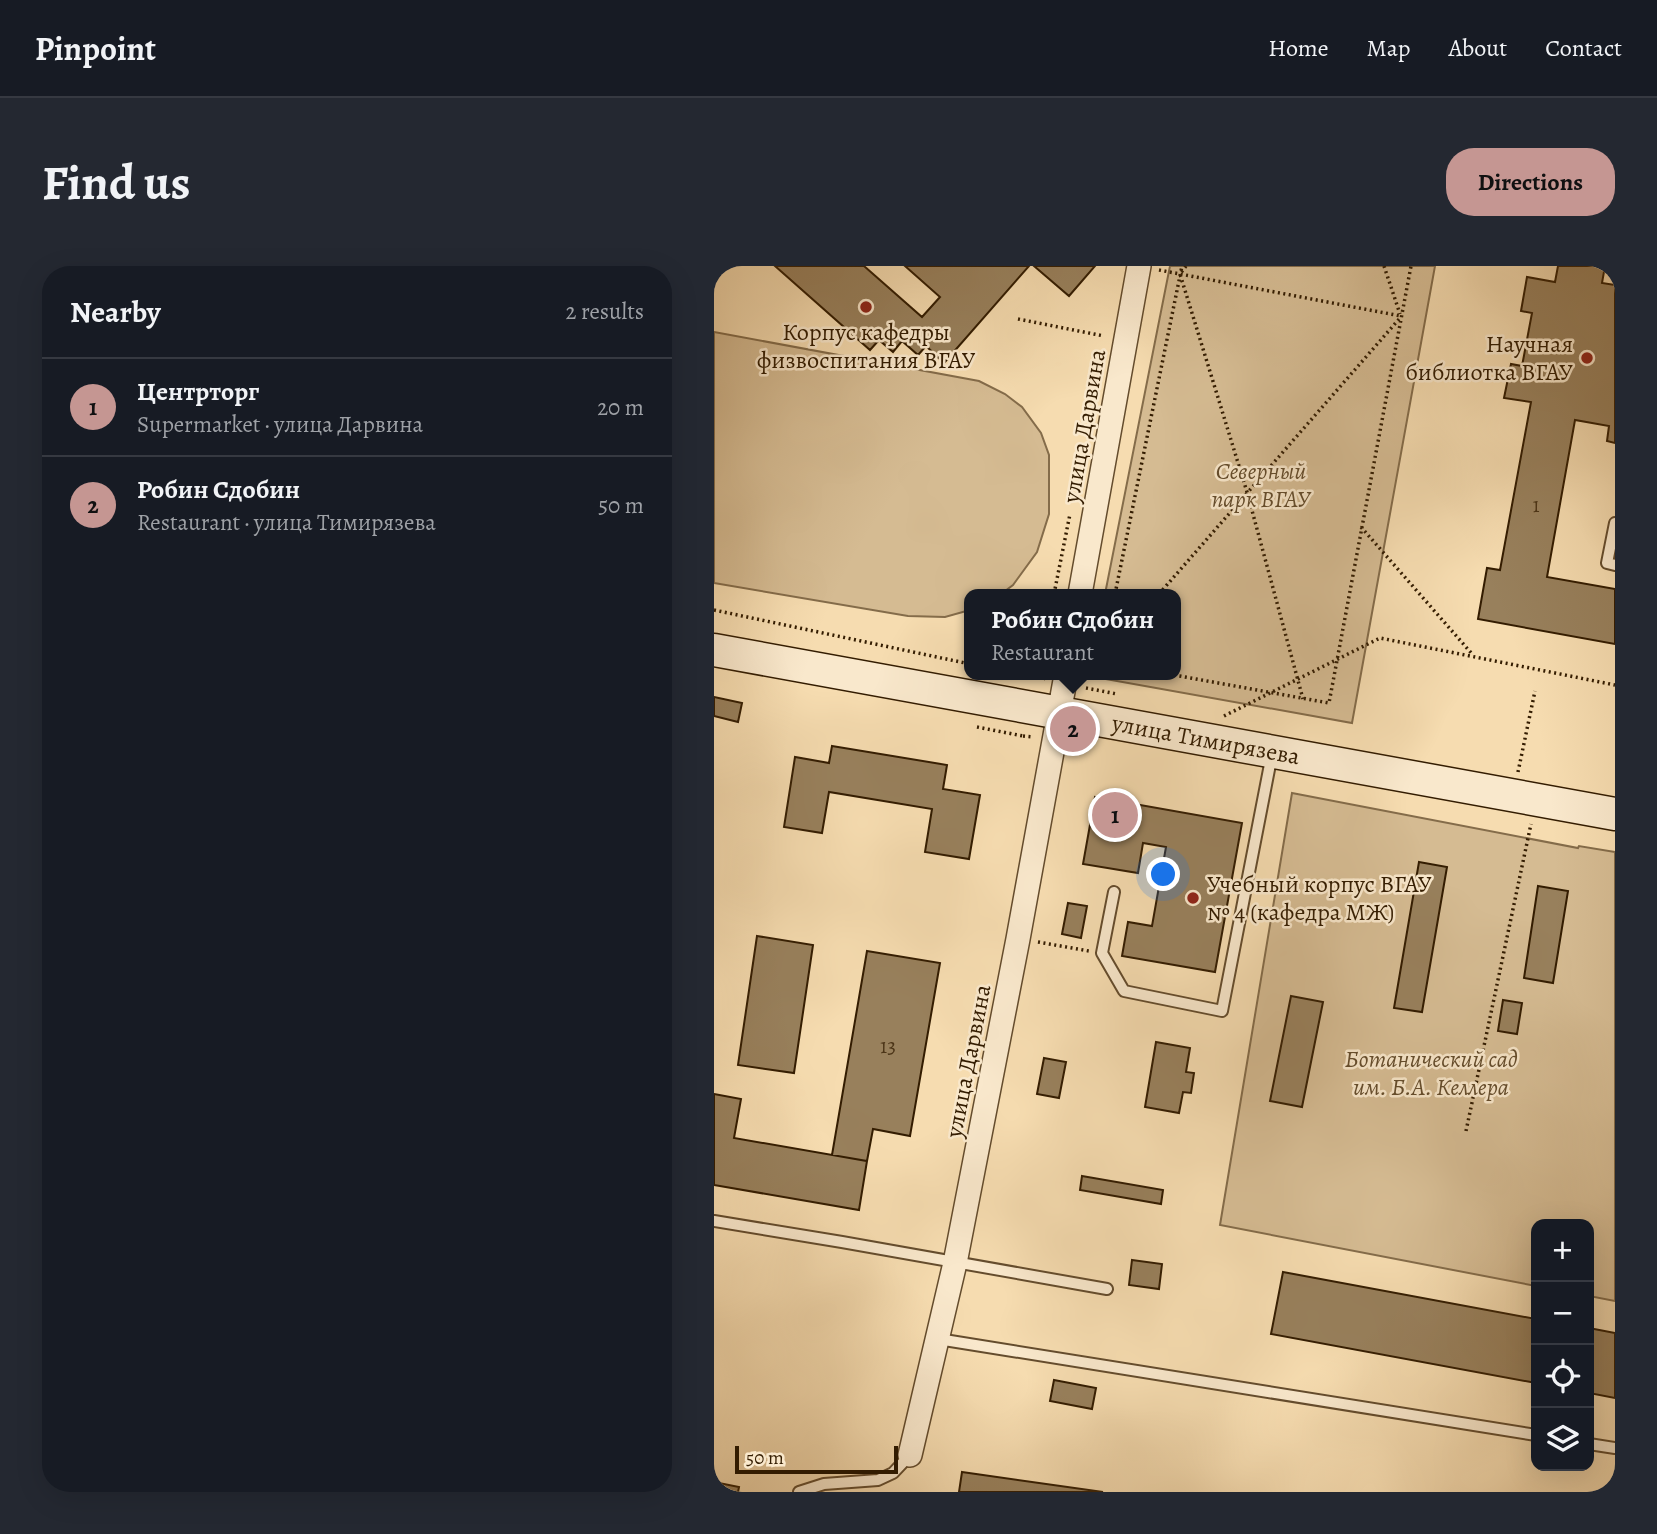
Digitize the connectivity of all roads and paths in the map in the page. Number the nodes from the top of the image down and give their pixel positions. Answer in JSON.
{"nodes":[{"id":1,"x":1139,"y":266,"type":"edge"},
{"id":2,"x":1184,"y":266,"type":"edge"},
{"id":3,"x":1384,"y":266,"type":"edge"},
{"id":4,"x":1411,"y":266,"type":"edge"},
{"id":5,"x":1180,"y":274,"type":"junction"},
{"id":6,"x":1401,"y":316,"type":"junction"},
{"id":7,"x":1018,"y":319,"type":"dead end"},
{"id":8,"x":1104,"y":336,"type":"dead end"},
{"id":9,"x":1247,"y":492,"type":"junction"},
{"id":10,"x":1615,"y":523,"type":"edge"},
{"id":11,"x":1362,"y":527,"type":"junction"},
{"id":12,"x":1615,"y":565,"type":"edge"},
{"id":13,"x":1081,"y":589,"type":"edge"},
{"id":14,"x":1116,"y":589,"type":"edge"},
{"id":15,"x":1163,"y":589,"type":"edge"},
{"id":16,"x":714,"y":610,"type":"edge"},
{"id":17,"x":714,"y":650,"type":"edge"},
{"id":18,"x":1474,"y":657,"type":"junction"},
{"id":19,"x":1337,"y":659,"type":"junction"},
{"id":20,"x":964,"y":663,"type":"edge"},
{"id":21,"x":1181,"y":676,"type":"edge"},
{"id":22,"x":964,"y":679,"type":"edge"},
{"id":23,"x":1298,"y":679,"type":"junction"},
{"id":24,"x":976,"y":680,"type":"edge"},
{"id":25,"x":1045,"y":680,"type":"edge"},
{"id":26,"x":1615,"y":685,"type":"edge"},
{"id":27,"x":1063,"y":690,"type":"edge"},
{"id":28,"x":1535,"y":691,"type":"dead end"},
{"id":29,"x":1270,"y":693,"type":"junction"},
{"id":30,"x":1119,"y":695,"type":"dead end"},
{"id":31,"x":1303,"y":699,"type":"junction"},
{"id":32,"x":1223,"y":716,"type":"dead end"},
{"id":33,"x":1272,"y":751,"type":"junction"},
{"id":34,"x":1527,"y":790,"type":"junction"},
{"id":35,"x":1615,"y":814,"type":"edge"},
{"id":36,"x":1114,"y":892,"type":"dead end"},
{"id":37,"x":1018,"y":939,"type":"junction"},
{"id":38,"x":1102,"y":953,"type":"junction"},
{"id":39,"x":1466,"y":1132,"type":"dead end"},
{"id":40,"x":714,"y":1221,"type":"edge"},
{"id":41,"x":956,"y":1263,"type":"junction"},
{"id":42,"x":1107,"y":1289,"type":"dead end"},
{"id":43,"x":938,"y":1339,"type":"junction"},
{"id":44,"x":1531,"y":1434,"type":"edge"},
{"id":45,"x":1594,"y":1445,"type":"edge"},
{"id":46,"x":1615,"y":1448,"type":"edge"},
{"id":47,"x":910,"y":1455,"type":"joint"},
{"id":48,"x":799,"y":1492,"type":"edge"}],
"edges":[{"from":1,"to":13,"type":"street","name":"улица Дарвина"},
{"from":2,"to":5,"type":"path"},
{"from":3,"to":6,"type":"path"},
{"from":4,"to":6,"type":"path"},
{"from":5,"to":6,"type":"path"},
{"from":5,"to":9,"type":"path"},
{"from":5,"to":14,"type":"path"},
{"from":6,"to":9,"type":"path"},
{"from":6,"to":11,"type":"path"},
{"from":7,"to":8,"type":"path"},
{"from":9,"to":15,"type":"path"},
{"from":9,"to":23,"type":"path"},
{"from":10,"to":12,"type":"lane"},
{"from":11,"to":18,"type":"path"},
{"from":11,"to":19,"type":"path"},
{"from":16,"to":20,"type":"path"},
{"from":17,"to":22,"type":"main road","name":"улица Тимирязева"},
{"from":18,"to":19,"type":"path"},
{"from":18,"to":26,"type":"path"},
{"from":19,"to":23,"type":"path"},
{"from":19,"to":31,"type":"path"},
{"from":21,"to":29,"type":"path"},
{"from":23,"to":29,"type":"path"},
{"from":23,"to":31,"type":"path"},
{"from":24,"to":27,"type":"main road","name":"улица Тимирязева"},
{"from":25,"to":27,"type":"path"},
{"from":27,"to":30,"type":"path"},
{"from":27,"to":33,"type":"main road","name":"улица Тимирязева"},
{"from":27,"to":37,"type":"street","name":"улица Дарвина"},
{"from":28,"to":34,"type":"path"},
{"from":29,"to":31,"type":"path"},
{"from":29,"to":32,"type":"path"},
{"from":33,"to":34,"type":"main road","name":"улица Тимирязева"},
{"from":33,"to":38,"type":"lane"},
{"from":34,"to":35,"type":"main road","name":"улица Тимирязева"},
{"from":34,"to":39,"type":"path"},
{"from":36,"to":38,"type":"lane"},
{"from":37,"to":38,"type":"path"},
{"from":37,"to":41,"type":"street","name":"улица Дарвина"},
{"from":40,"to":41,"type":"lane"},
{"from":41,"to":42,"type":"lane"},
{"from":41,"to":43,"type":"street","name":"улица Дарвина"},
{"from":43,"to":44,"type":"lane"},
{"from":43,"to":47,"type":"street","name":"улица Дарвина"},
{"from":45,"to":46,"type":"lane"},
{"from":47,"to":48,"type":"lane"}]}
